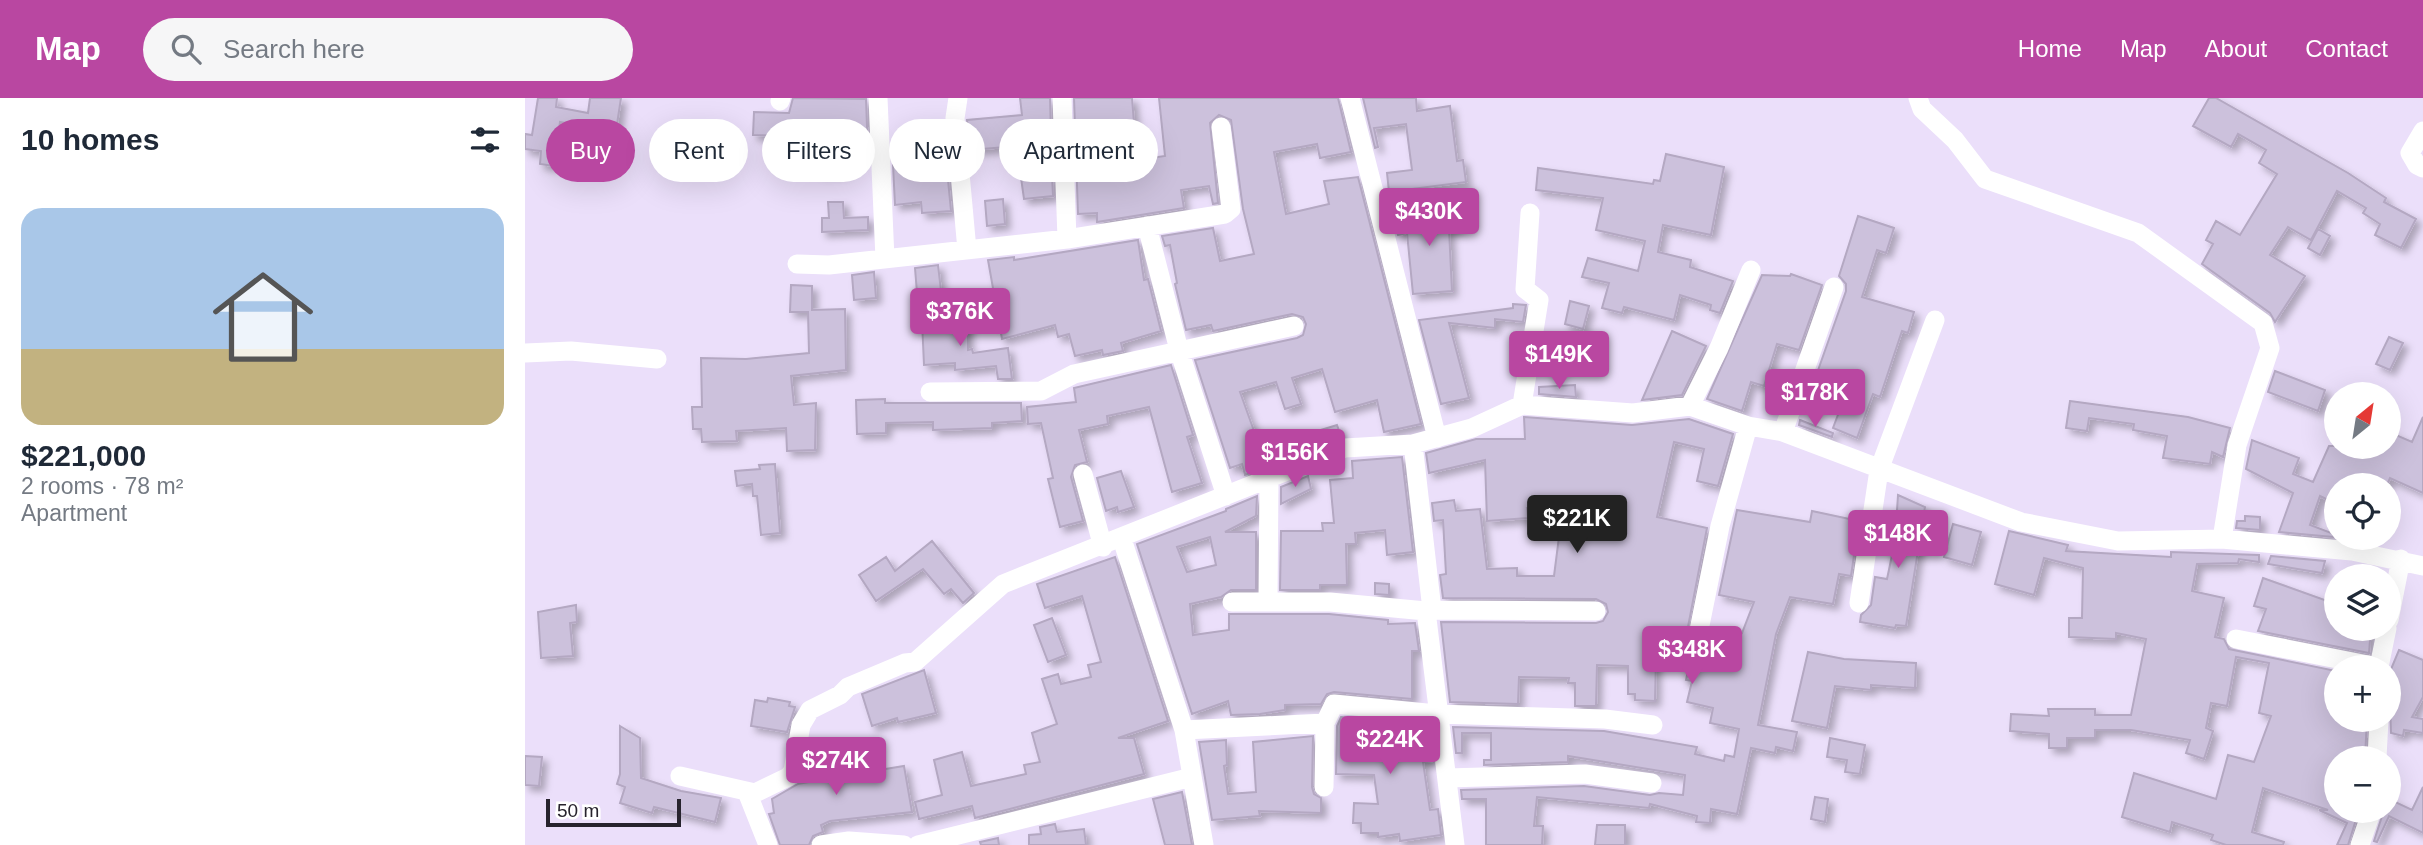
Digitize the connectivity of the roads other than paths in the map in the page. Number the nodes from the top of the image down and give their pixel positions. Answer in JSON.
{"nodes":[{"id":1,"x":877,"y":98,"type":"edge"},
{"id":2,"x":958,"y":98,"type":"edge"},
{"id":3,"x":1062,"y":98,"type":"edge"},
{"id":4,"x":1350,"y":98,"type":"edge"},
{"id":5,"x":1918,"y":98,"type":"edge"},
{"id":6,"x":1221,"y":127,"type":"dead end"},
{"id":7,"x":2423,"y":131,"type":"edge"},
{"id":8,"x":2423,"y":168,"type":"edge"},
{"id":9,"x":1530,"y":213,"type":"dead end"},
{"id":10,"x":1147,"y":226,"type":"junction"},
{"id":11,"x":1067,"y":239,"type":"junction"},
{"id":12,"x":967,"y":250,"type":"junction"},
{"id":13,"x":885,"y":259,"type":"junction"},
{"id":14,"x":797,"y":264,"type":"dead end"},
{"id":15,"x":1751,"y":270,"type":"dead end"},
{"id":16,"x":1834,"y":287,"type":"dead end"},
{"id":17,"x":1935,"y":320,"type":"dead end"},
{"id":18,"x":1294,"y":326,"type":"dead end"},
{"id":19,"x":1179,"y":351,"type":"junction"},
{"id":20,"x":525,"y":353,"type":"edge"},
{"id":21,"x":657,"y":359,"type":"dead end"},
{"id":22,"x":930,"y":393,"type":"dead end"},
{"id":23,"x":1522,"y":405,"type":"junction"},
{"id":24,"x":1690,"y":406,"type":"junction"},
{"id":25,"x":1748,"y":426,"type":"junction"},
{"id":26,"x":1783,"y":432,"type":"junction"},
{"id":27,"x":1437,"y":438,"type":"junction"},
{"id":28,"x":1413,"y":444,"type":"junction"},
{"id":29,"x":1879,"y":470,"type":"junction"},
{"id":30,"x":1083,"y":474,"type":"dead end"},
{"id":31,"x":1269,"y":479,"type":"junction"},
{"id":32,"x":1226,"y":496,"type":"junction"},
{"id":33,"x":1122,"y":539,"type":"junction"},
{"id":34,"x":2222,"y":539,"type":"junction"},
{"id":35,"x":1103,"y":547,"type":"junction"},
{"id":36,"x":2401,"y":559,"type":"junction"},
{"id":37,"x":2400,"y":564,"type":"edge"},
{"id":38,"x":2423,"y":566,"type":"edge"},
{"id":39,"x":1232,"y":602,"type":"dead end"},
{"id":40,"x":1268,"y":602,"type":"junction"},
{"id":41,"x":1859,"y":603,"type":"dead end"},
{"id":42,"x":1429,"y":610,"type":"junction"},
{"id":43,"x":1596,"y":611,"type":"dead end"},
{"id":44,"x":2236,"y":639,"type":"dead end"},
{"id":45,"x":1694,"y":655,"type":"dead end"},
{"id":46,"x":2324,"y":656,"type":"edge"},
{"id":47,"x":1437,"y":715,"type":"junction"},
{"id":48,"x":1325,"y":723,"type":"junction"},
{"id":49,"x":1653,"y":725,"type":"dead end"},
{"id":50,"x":1184,"y":730,"type":"junction"},
{"id":51,"x":680,"y":776,"type":"dead end"},
{"id":52,"x":1192,"y":778,"type":"junction"},
{"id":53,"x":1447,"y":778,"type":"junction"},
{"id":54,"x":1652,"y":783,"type":"dead end"},
{"id":55,"x":1324,"y":787,"type":"dead end"},
{"id":56,"x":747,"y":792,"type":"junction"},
{"id":57,"x":2368,"y":823,"type":"edge"},
{"id":58,"x":768,"y":845,"type":"edge"},
{"id":59,"x":821,"y":845,"type":"edge"},
{"id":60,"x":904,"y":845,"type":"edge"},
{"id":61,"x":918,"y":845,"type":"edge"},
{"id":62,"x":1204,"y":845,"type":"edge"},
{"id":63,"x":1455,"y":845,"type":"edge"},
{"id":64,"x":2360,"y":845,"type":"edge"}],
"edges":[{"from":1,"to":13,"type":"street"},
{"from":2,"to":12,"type":"street"},
{"from":3,"to":11,"type":"street"},
{"from":4,"to":27,"type":"street"},
{"from":5,"to":34,"type":"street"},
{"from":6,"to":10,"type":"street"},
{"from":7,"to":8,"type":"street"},
{"from":9,"to":23,"type":"street"},
{"from":10,"to":11,"type":"street"},
{"from":10,"to":19,"type":"street"},
{"from":11,"to":12,"type":"street"},
{"from":12,"to":13,"type":"street"},
{"from":13,"to":14,"type":"street"},
{"from":15,"to":24,"type":"street"},
{"from":16,"to":26,"type":"street"},
{"from":17,"to":29,"type":"street"},
{"from":18,"to":19,"type":"street"},
{"from":19,"to":22,"type":"street"},
{"from":19,"to":32,"type":"street"},
{"from":20,"to":21,"type":"street"},
{"from":23,"to":24,"type":"street"},
{"from":23,"to":27,"type":"street"},
{"from":24,"to":25,"type":"street"},
{"from":25,"to":26,"type":"street"},
{"from":25,"to":45,"type":"street"},
{"from":26,"to":29,"type":"street"},
{"from":27,"to":28,"type":"street"},
{"from":28,"to":31,"type":"street"},
{"from":28,"to":42,"type":"street"},
{"from":29,"to":34,"type":"street"},
{"from":29,"to":41,"type":"street"},
{"from":30,"to":35,"type":"street"},
{"from":31,"to":32,"type":"street"},
{"from":31,"to":40,"type":"street"},
{"from":32,"to":33,"type":"street"},
{"from":33,"to":35,"type":"street"},
{"from":33,"to":50,"type":"street"},
{"from":34,"to":36,"type":"street"},
{"from":35,"to":56,"type":"street"},
{"from":36,"to":37,"type":"street"},
{"from":36,"to":38,"type":"street"},
{"from":39,"to":40,"type":"street"},
{"from":40,"to":42,"type":"street"},
{"from":42,"to":43,"type":"street"},
{"from":42,"to":47,"type":"street"},
{"from":44,"to":46,"type":"street"},
{"from":47,"to":48,"type":"street"},
{"from":47,"to":49,"type":"street"},
{"from":47,"to":53,"type":"street"},
{"from":48,"to":50,"type":"street"},
{"from":48,"to":55,"type":"street"},
{"from":50,"to":52,"type":"street"},
{"from":51,"to":56,"type":"street"},
{"from":52,"to":61,"type":"street"},
{"from":52,"to":62,"type":"street"},
{"from":53,"to":54,"type":"street"},
{"from":53,"to":63,"type":"street"},
{"from":56,"to":58,"type":"street"},
{"from":57,"to":64,"type":"street"},
{"from":59,"to":60,"type":"street"}]}
